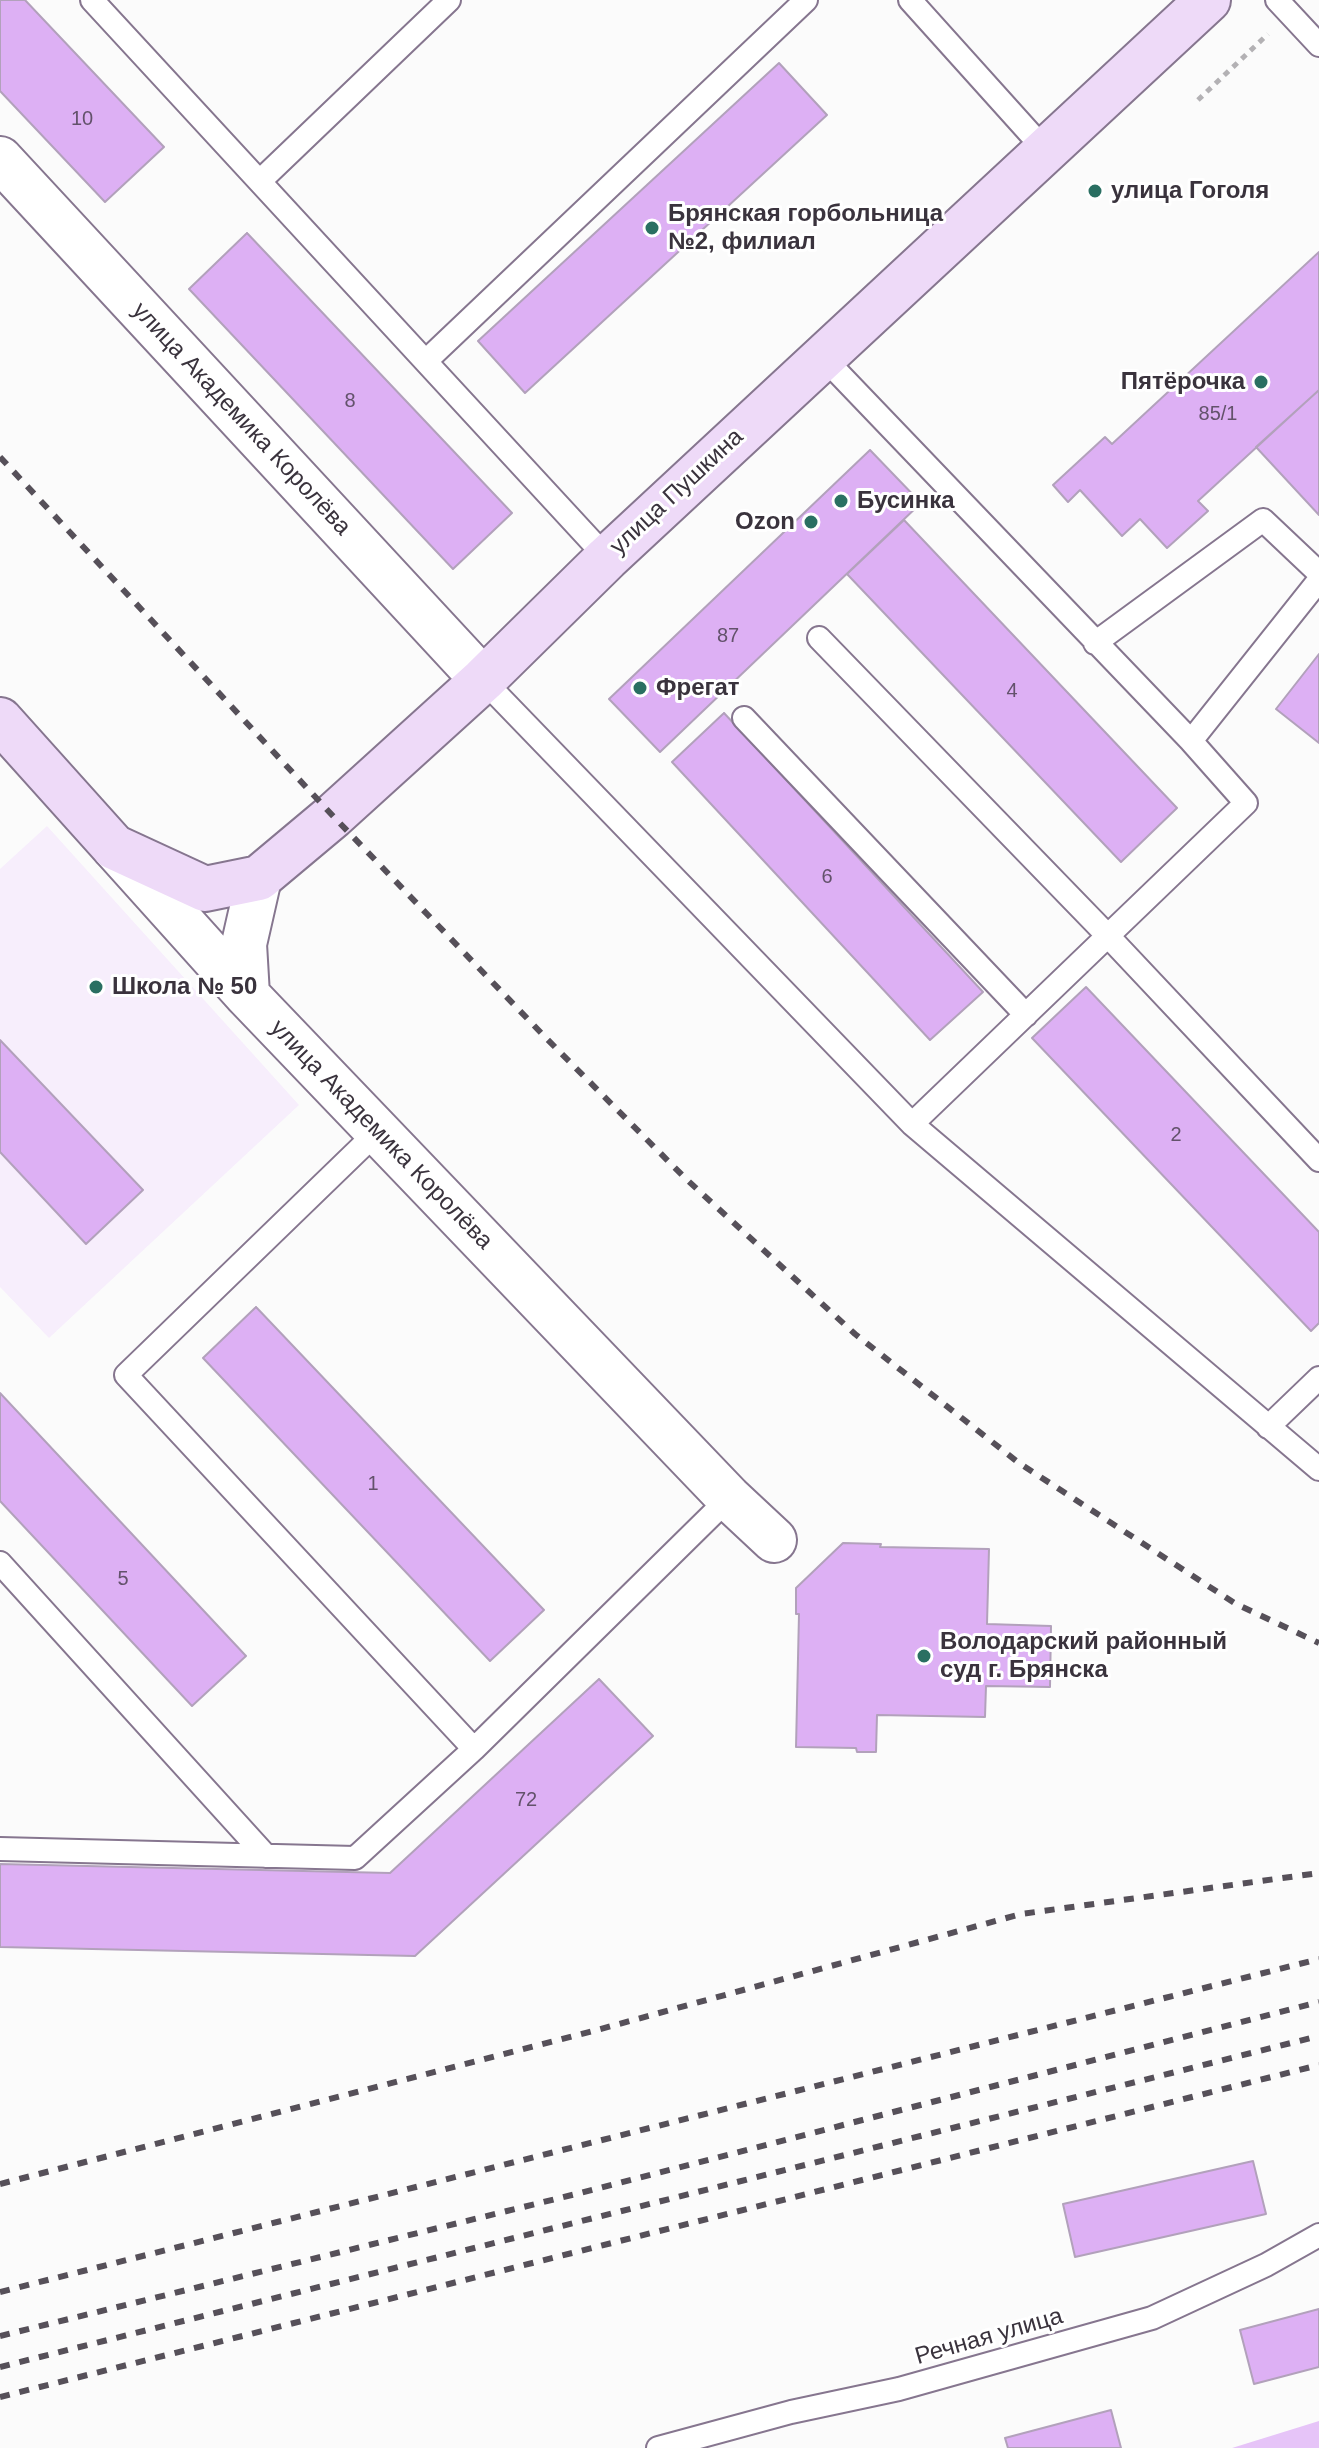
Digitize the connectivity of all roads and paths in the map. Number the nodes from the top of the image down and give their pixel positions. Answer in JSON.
{"nodes":[{"id":1,"x":92,"y":0,"type":"edge"},
{"id":2,"x":449,"y":0,"type":"edge"},
{"id":3,"x":806,"y":0,"type":"edge"},
{"id":4,"x":910,"y":0,"type":"edge"},
{"id":5,"x":1208,"y":0,"type":"edge"},
{"id":6,"x":1283,"y":7,"type":"edge"},
{"id":7,"x":1319,"y":45,"type":"edge"},
{"id":8,"x":1198,"y":100,"type":"dead end"},
{"id":9,"x":1045,"y":150,"type":"junction"},
{"id":10,"x":0,"y":159,"type":"edge"},
{"id":11,"x":260,"y":181,"type":"junction"},
{"id":12,"x":823,"y":357,"type":"junction"},
{"id":13,"x":427,"y":360,"type":"junction"},
{"id":14,"x":607,"y":558,"type":"junction"},
{"id":15,"x":1319,"y":573,"type":"edge"},
{"id":16,"x":1319,"y":580,"type":"edge"},
{"id":17,"x":819,"y":638,"type":"dead end"},
{"id":18,"x":1095,"y":643,"type":"junction"},
{"id":19,"x":483,"y":680,"type":"junction"},
{"id":20,"x":744,"y":718,"type":"dead end"},
{"id":21,"x":0,"y":720,"type":"edge"},
{"id":22,"x":1191,"y":741,"type":"junction"},
{"id":23,"x":114,"y":847,"type":"junction"},
{"id":24,"x":259,"y":878,"type":"junction"},
{"id":25,"x":1108,"y":936,"type":"junction"},
{"id":26,"x":247,"y":995,"type":"junction"},
{"id":27,"x":1026,"y":1015,"type":"junction"},
{"id":28,"x":912,"y":1124,"type":"junction"},
{"id":29,"x":378,"y":1131,"type":"junction"},
{"id":30,"x":1319,"y":1160,"type":"edge"},
{"id":31,"x":1319,"y":1378,"type":"edge"},
{"id":32,"x":1268,"y":1427,"type":"junction"},
{"id":33,"x":1319,"y":1469,"type":"edge"},
{"id":34,"x":729,"y":1498,"type":"junction"},
{"id":35,"x":774,"y":1540,"type":"dead end"},
{"id":36,"x":0,"y":1563,"type":"edge"},
{"id":37,"x":474,"y":1749,"type":"junction"},
{"id":38,"x":0,"y":1849,"type":"edge"},
{"id":39,"x":266,"y":1856,"type":"junction"},
{"id":40,"x":1319,"y":2235,"type":"edge"},
{"id":41,"x":658,"y":2448,"type":"edge"}],
"edges":[{"from":1,"to":11,"type":"lane"},
{"from":2,"to":11,"type":"lane"},
{"from":3,"to":13,"type":"lane"},
{"from":4,"to":9,"type":"lane"},
{"from":5,"to":9,"type":"main road","name":"улица Пушкина"},
{"from":6,"to":7,"type":"lane"},
{"from":6,"to":8,"type":"path"},
{"from":9,"to":12,"type":"main road","name":"улица Пушкина"},
{"from":10,"to":19,"type":"street","name":"улица Академика Королёва"},
{"from":11,"to":13,"type":"lane"},
{"from":12,"to":14,"type":"main road","name":"улица Пушкина"},
{"from":12,"to":18,"type":"lane"},
{"from":13,"to":14,"type":"lane"},
{"from":14,"to":19,"type":"main road","name":"улица Пушкина"},
{"from":15,"to":18,"type":"lane"},
{"from":16,"to":22,"type":"lane"},
{"from":17,"to":25,"type":"lane"},
{"from":18,"to":22,"type":"lane"},
{"from":19,"to":24,"type":"main road","name":"улица Пушкина"},
{"from":19,"to":28,"type":"lane"},
{"from":20,"to":27,"type":"lane"},
{"from":21,"to":23,"type":"main road","name":"улица Академика Королёва"},
{"from":22,"to":25,"type":"lane"},
{"from":23,"to":24,"type":"main road","name":"улица Пушкина"},
{"from":23,"to":26,"type":"street","name":"улица Академика Королёва"},
{"from":24,"to":26,"type":"street"},
{"from":25,"to":27,"type":"lane"},
{"from":25,"to":30,"type":"lane"},
{"from":26,"to":29,"type":"street","name":"улица Академика Королёва"},
{"from":27,"to":28,"type":"lane"},
{"from":28,"to":32,"type":"lane"},
{"from":29,"to":34,"type":"street","name":"улица Академика Королёва"},
{"from":29,"to":37,"type":"lane"},
{"from":31,"to":32,"type":"lane"},
{"from":32,"to":33,"type":"lane"},
{"from":34,"to":35,"type":"street","name":"улица Академика Королёва"},
{"from":34,"to":37,"type":"lane"},
{"from":36,"to":39,"type":"lane"},
{"from":37,"to":39,"type":"lane"},
{"from":38,"to":39,"type":"lane"},
{"from":40,"to":41,"type":"lane","name":"Речная улица"}]}
